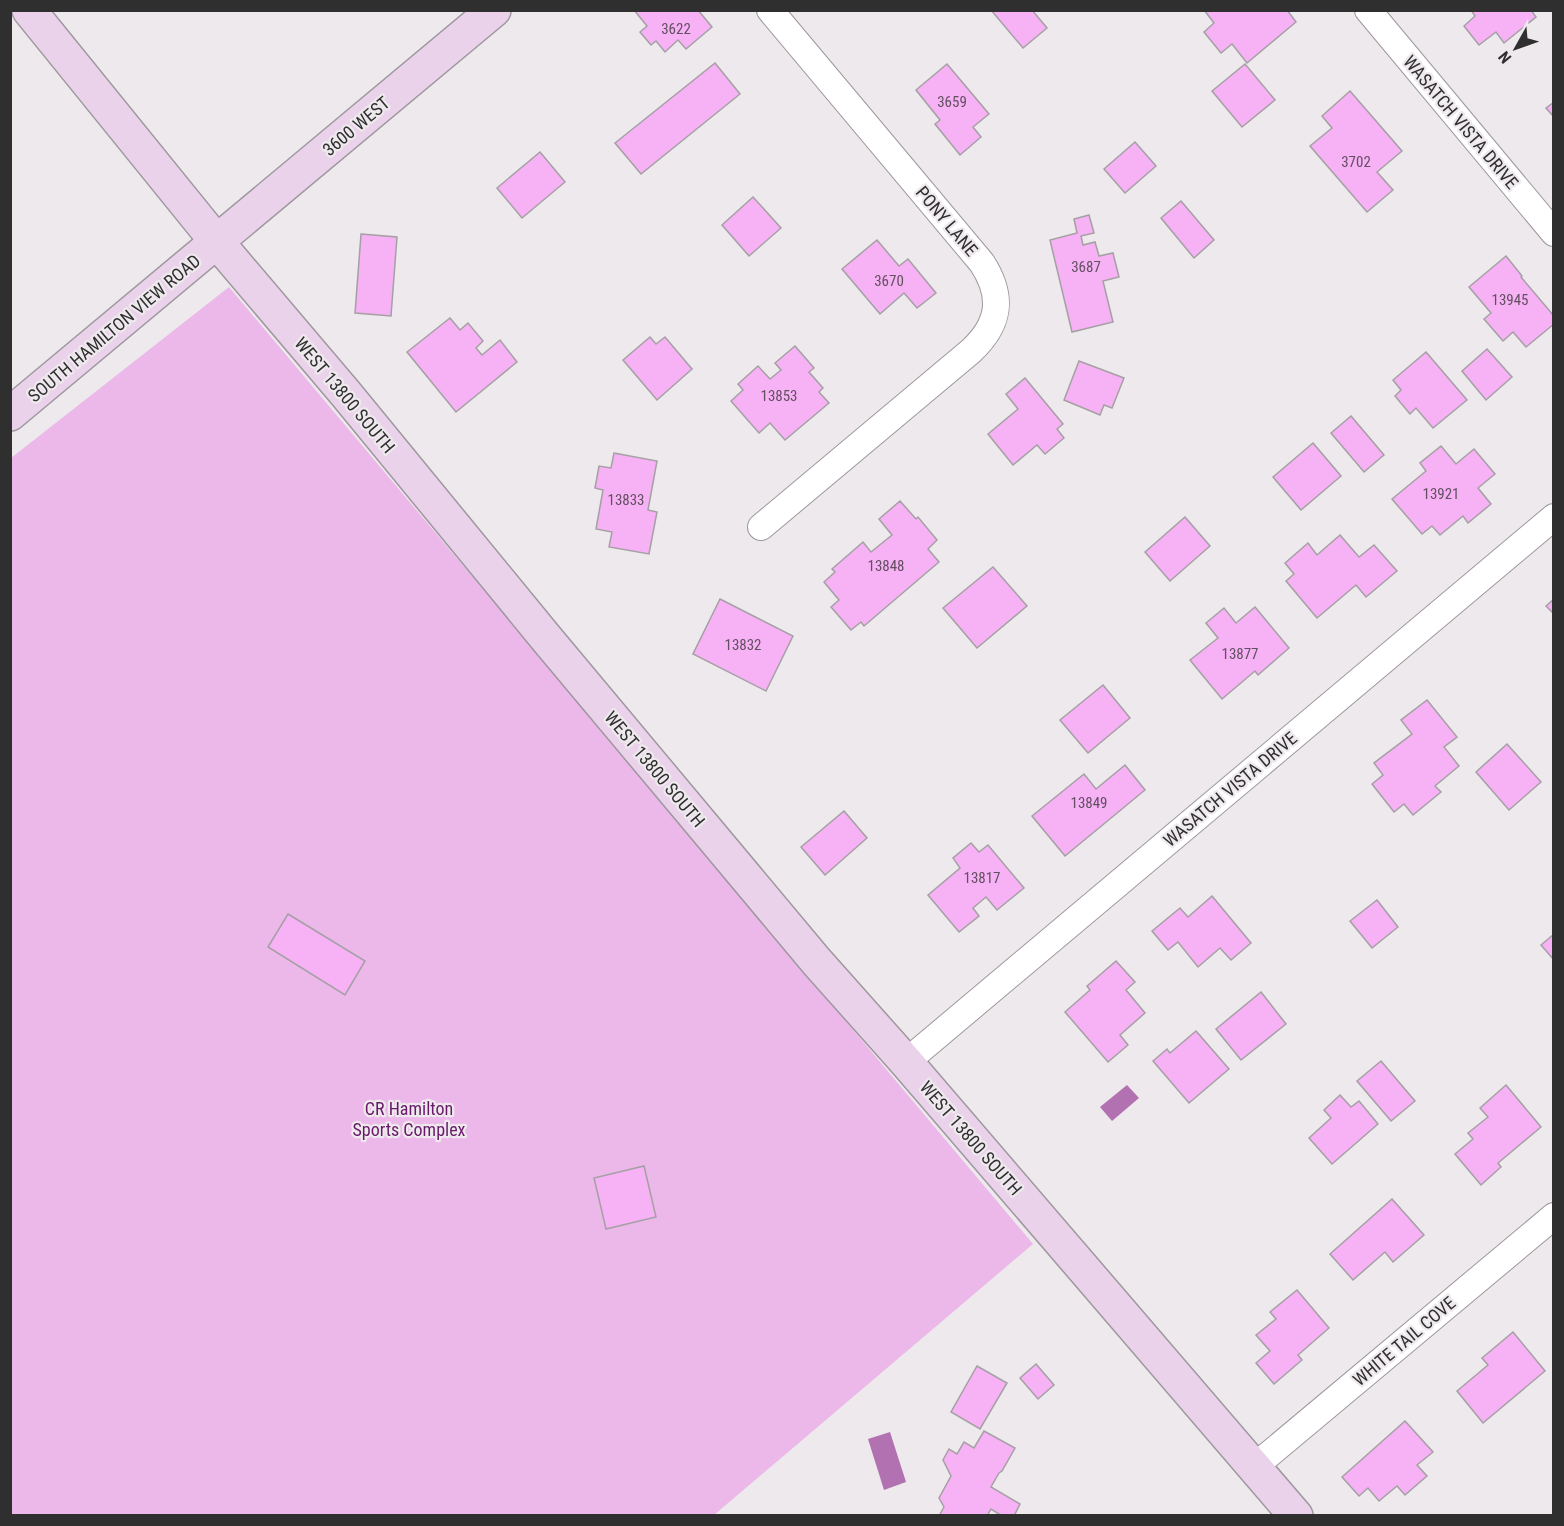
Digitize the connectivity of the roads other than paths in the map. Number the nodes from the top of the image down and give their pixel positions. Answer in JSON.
{"nodes":[{"id":1,"x":29,"y":10,"type":"edge"},
{"id":2,"x":494,"y":10,"type":"edge"},
{"id":3,"x":770,"y":10,"type":"edge"},
{"id":4,"x":1368,"y":10,"type":"edge"},
{"id":5,"x":1554,"y":233,"type":"edge"},
{"id":6,"x":217,"y":242,"type":"junction"},
{"id":7,"x":10,"y":414,"type":"edge"},
{"id":8,"x":1554,"y":517,"type":"edge"},
{"id":9,"x":761,"y":527,"type":"dead end"},
{"id":10,"x":906,"y":1062,"type":"junction"},
{"id":11,"x":1554,"y":1216,"type":"edge"},
{"id":12,"x":1254,"y":1467,"type":"junction"},
{"id":13,"x":1296,"y":1515,"type":"edge"}],
"edges":[{"from":1,"to":6,"type":"street","name":"WEST 13800 SOUTH"},
{"from":2,"to":6,"type":"street","name":"3600 WEST"},
{"from":3,"to":9,"type":"street","name":"PONY LANE"},
{"from":4,"to":5,"type":"street","name":"WASATCH VISTA DRIVE"},
{"from":6,"to":7,"type":"street","name":"SOUTH HAMILTON VIEW ROAD"},
{"from":6,"to":10,"type":"street","name":"WEST 13800 SOUTH"},
{"from":8,"to":10,"type":"street","name":"WASATCH VISTA DRIVE"},
{"from":10,"to":12,"type":"street","name":"WEST 13800 SOUTH"},
{"from":11,"to":12,"type":"street","name":"WHITE TAIL COVE"},
{"from":12,"to":13,"type":"street","name":"WEST 13800 SOUTH"}]}
